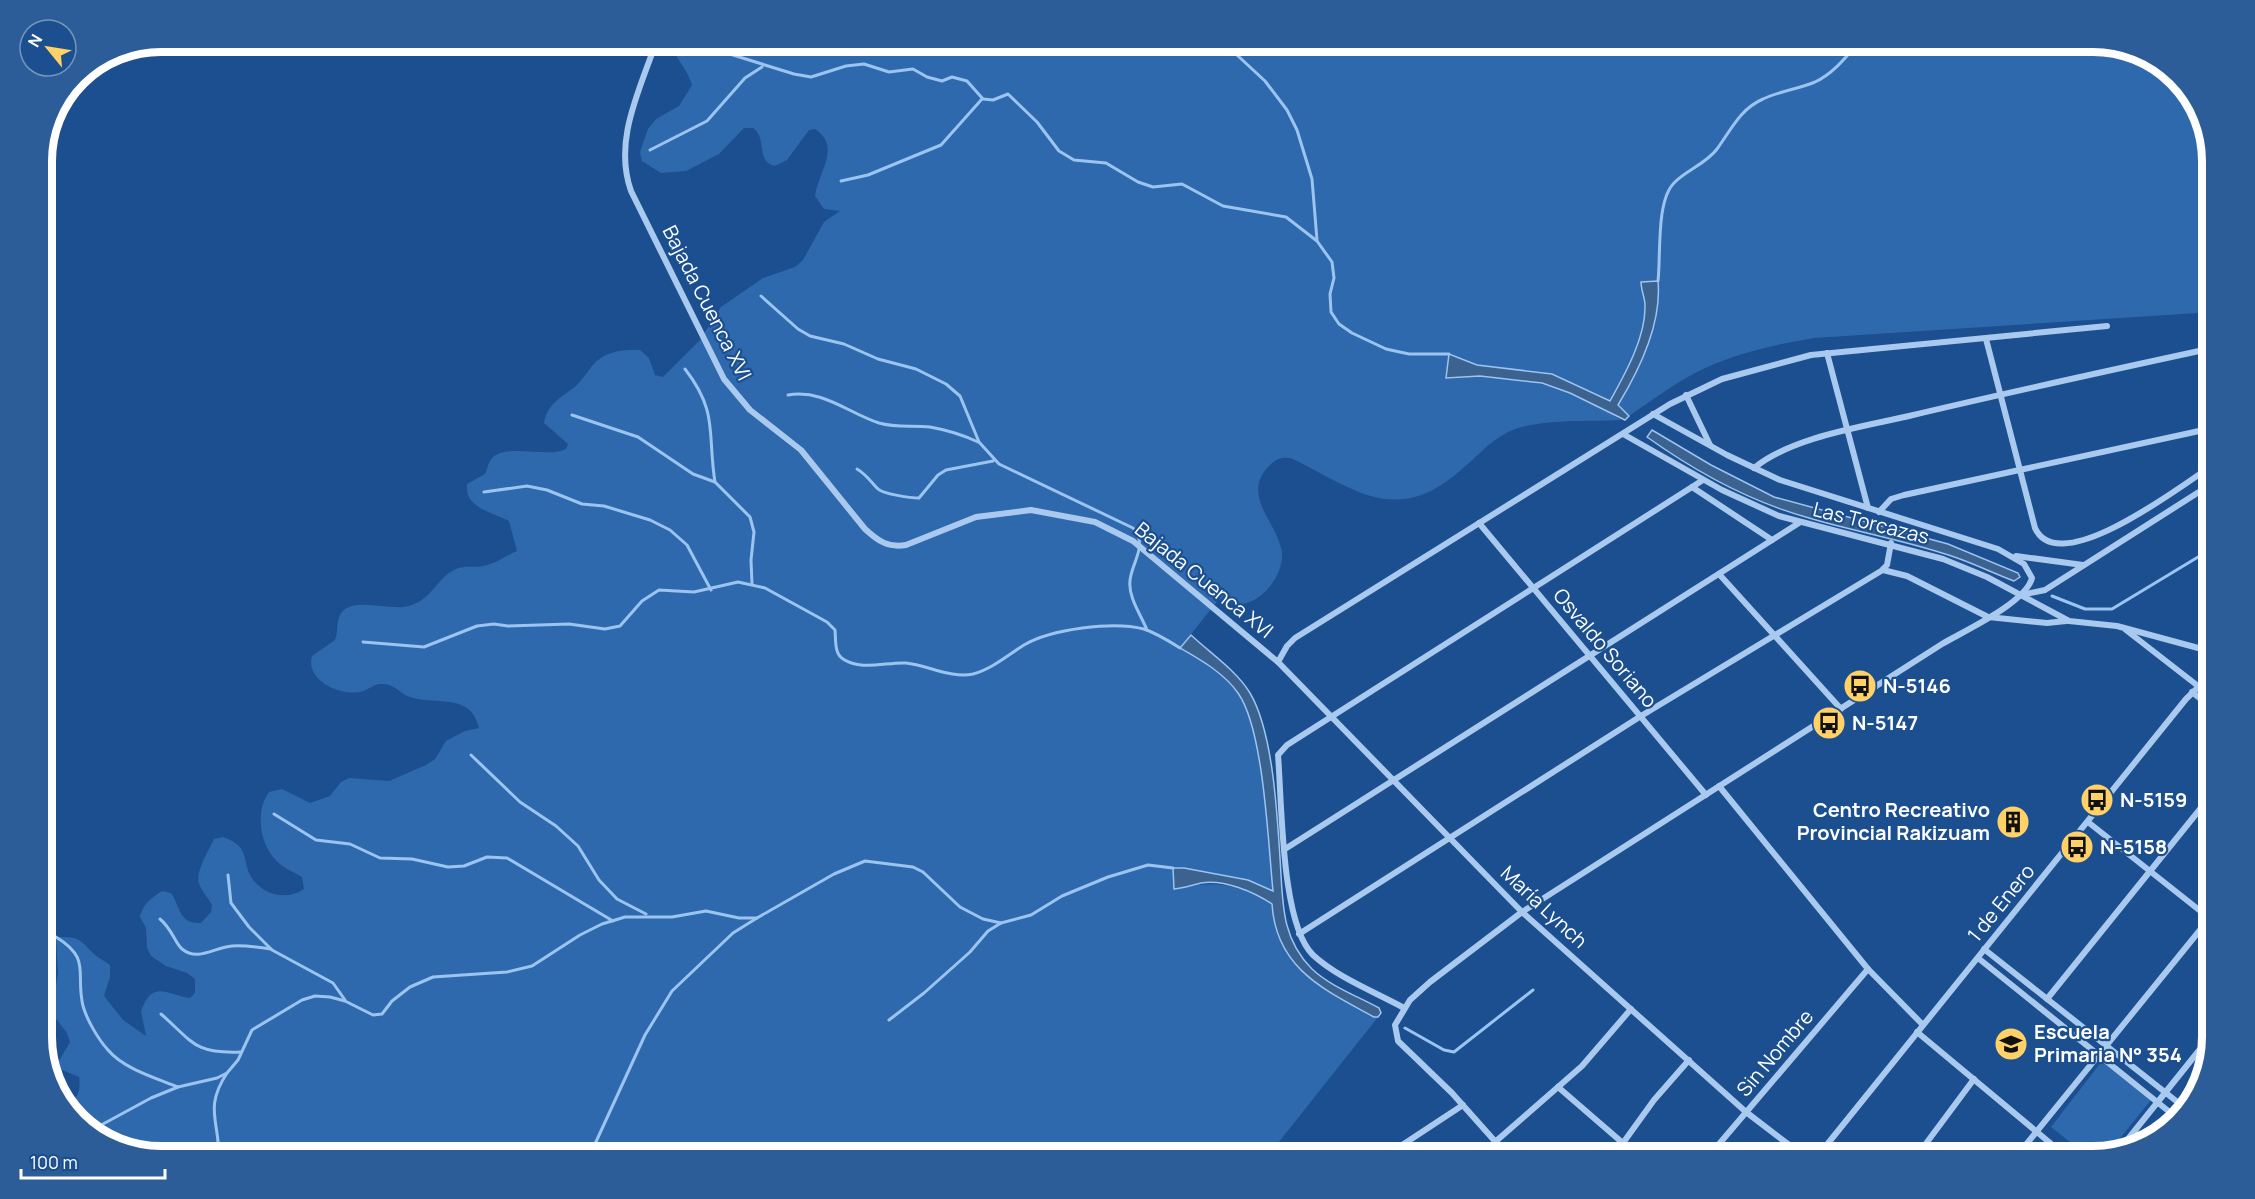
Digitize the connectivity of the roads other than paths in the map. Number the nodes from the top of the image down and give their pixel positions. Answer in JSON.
{"nodes":[{"id":1,"x":653,"y":52,"type":"edge"},
{"id":2,"x":2107,"y":326,"type":"dead end"},
{"id":3,"x":1986,"y":339,"type":"junction"},
{"id":4,"x":2202,"y":350,"type":"edge"},
{"id":5,"x":1827,"y":353,"type":"junction"},
{"id":6,"x":2001,"y":394,"type":"junction"},
{"id":7,"x":1686,"y":395,"type":"junction"},
{"id":8,"x":1653,"y":414,"type":"junction"},
{"id":9,"x":1848,"y":430,"type":"junction"},
{"id":10,"x":2202,"y":430,"type":"edge"},
{"id":11,"x":1623,"y":434,"type":"junction"},
{"id":12,"x":1710,"y":446,"type":"junction"},
{"id":13,"x":1754,"y":468,"type":"junction"},
{"id":14,"x":2020,"y":470,"type":"junction"},
{"id":15,"x":2202,"y":472,"type":"edge"},
{"id":16,"x":1703,"y":480,"type":"junction"},
{"id":17,"x":1692,"y":488,"type":"junction"},
{"id":18,"x":2202,"y":490,"type":"edge"},
{"id":19,"x":1868,"y":508,"type":"junction"},
{"id":20,"x":1879,"y":512,"type":"junction"},
{"id":21,"x":1479,"y":523,"type":"junction"},
{"id":22,"x":1799,"y":523,"type":"junction"},
{"id":23,"x":1772,"y":540,"type":"junction"},
{"id":24,"x":1891,"y":543,"type":"junction"},
{"id":25,"x":2011,"y":555,"type":"junction"},
{"id":26,"x":2084,"y":565,"type":"junction"},
{"id":27,"x":1883,"y":570,"type":"junction"},
{"id":28,"x":1719,"y":574,"type":"junction"},
{"id":29,"x":1534,"y":589,"type":"junction"},
{"id":30,"x":2021,"y":595,"type":"junction"},
{"id":31,"x":1988,"y":617,"type":"junction"},
{"id":32,"x":2069,"y":621,"type":"junction"},
{"id":33,"x":2117,"y":626,"type":"junction"},
{"id":34,"x":1775,"y":636,"type":"junction"},
{"id":35,"x":2202,"y":649,"type":"edge"},
{"id":36,"x":1590,"y":656,"type":"junction"},
{"id":37,"x":1278,"y":662,"type":"junction"},
{"id":38,"x":2202,"y":683,"type":"edge"},
{"id":39,"x":2198,"y":686,"type":"junction"},
{"id":40,"x":2192,"y":693,"type":"junction"},
{"id":41,"x":2202,"y":701,"type":"edge"},
{"id":42,"x":1840,"y":709,"type":"junction"},
{"id":43,"x":1641,"y":716,"type":"junction"},
{"id":44,"x":1332,"y":717,"type":"junction"},
{"id":45,"x":1394,"y":780,"type":"junction"},
{"id":46,"x":1719,"y":786,"type":"junction"},
{"id":47,"x":1706,"y":795,"type":"junction"},
{"id":48,"x":2202,"y":807,"type":"edge"},
{"id":49,"x":2088,"y":822,"type":"junction"},
{"id":50,"x":1450,"y":838,"type":"junction"},
{"id":51,"x":1286,"y":849,"type":"junction"},
{"id":52,"x":2150,"y":871,"type":"junction"},
{"id":53,"x":2202,"y":910,"type":"edge"},
{"id":54,"x":1522,"y":912,"type":"junction"},
{"id":55,"x":2202,"y":930,"type":"edge"},
{"id":56,"x":1299,"y":934,"type":"junction"},
{"id":57,"x":1984,"y":949,"type":"junction"},
{"id":58,"x":1978,"y":958,"type":"junction"},
{"id":59,"x":1868,"y":969,"type":"junction"},
{"id":60,"x":2047,"y":999,"type":"junction"},
{"id":61,"x":1404,"y":1008,"type":"junction"},
{"id":62,"x":1631,"y":1009,"type":"junction"},
{"id":63,"x":1923,"y":1025,"type":"junction"},
{"id":64,"x":1917,"y":1032,"type":"junction"},
{"id":65,"x":2106,"y":1046,"type":"junction"},
{"id":66,"x":2202,"y":1047,"type":"edge"},
{"id":67,"x":2099,"y":1055,"type":"junction"},
{"id":68,"x":1689,"y":1060,"type":"junction"},
{"id":69,"x":1974,"y":1079,"type":"junction"},
{"id":70,"x":1558,"y":1087,"type":"junction"},
{"id":71,"x":2165,"y":1093,"type":"junction"},
{"id":72,"x":2158,"y":1102,"type":"junction"},
{"id":73,"x":2179,"y":1104,"type":"edge"},
{"id":74,"x":1463,"y":1105,"type":"junction"},
{"id":75,"x":1746,"y":1112,"type":"junction"},
{"id":76,"x":2171,"y":1113,"type":"edge"},
{"id":77,"x":2037,"y":1131,"type":"junction"},
{"id":78,"x":1496,"y":1142,"type":"junction"},
{"id":79,"x":2126,"y":1142,"type":"edge"},
{"id":80,"x":1623,"y":1143,"type":"junction"},
{"id":81,"x":1399,"y":1147,"type":"edge"},
{"id":82,"x":1500,"y":1147,"type":"edge"},
{"id":83,"x":1628,"y":1147,"type":"edge"},
{"id":84,"x":1716,"y":1147,"type":"edge"},
{"id":85,"x":1792,"y":1147,"type":"edge"},
{"id":86,"x":1825,"y":1147,"type":"edge"},
{"id":87,"x":1923,"y":1147,"type":"edge"},
{"id":88,"x":2024,"y":1147,"type":"edge"},
{"id":89,"x":2055,"y":1147,"type":"edge"}],
"edges":[{"from":1,"to":37,"type":"street","name":"Bajada Cuenca XVI"},
{"from":2,"to":3,"type":"street"},
{"from":3,"to":5,"type":"street"},
{"from":3,"to":6,"type":"street"},
{"from":4,"to":6,"type":"street"},
{"from":5,"to":7,"type":"street"},
{"from":5,"to":9,"type":"street"},
{"from":6,"to":9,"type":"street"},
{"from":6,"to":14,"type":"street"},
{"from":7,"to":8,"type":"street"},
{"from":7,"to":12,"type":"street"},
{"from":8,"to":11,"type":"street"},
{"from":8,"to":12,"type":"street"},
{"from":9,"to":13,"type":"street"},
{"from":9,"to":19,"type":"street"},
{"from":10,"to":14,"type":"street"},
{"from":11,"to":16,"type":"street","name":"Las Torcazas"},
{"from":11,"to":21,"type":"street"},
{"from":12,"to":13,"type":"street"},
{"from":13,"to":19,"type":"street"},
{"from":14,"to":15,"type":"street"},
{"from":14,"to":20,"type":"street"},
{"from":16,"to":17,"type":"street"},
{"from":16,"to":22,"type":"street","name":"Las Torcazas"},
{"from":17,"to":23,"type":"street"},
{"from":17,"to":29,"type":"street"},
{"from":18,"to":26,"type":"street"},
{"from":19,"to":20,"type":"street"},
{"from":20,"to":25,"type":"street"},
{"from":21,"to":29,"type":"street","name":"Osvaldo Soriano"},
{"from":21,"to":37,"type":"street"},
{"from":22,"to":23,"type":"street"},
{"from":22,"to":24,"type":"street","name":"Las Torcazas"},
{"from":23,"to":28,"type":"street"},
{"from":24,"to":27,"type":"street"},
{"from":24,"to":30,"type":"street","name":"Las Torcazas"},
{"from":25,"to":26,"type":"street"},
{"from":25,"to":30,"type":"street"},
{"from":26,"to":30,"type":"street"},
{"from":27,"to":31,"type":"street"},
{"from":27,"to":34,"type":"street"},
{"from":28,"to":34,"type":"street"},
{"from":28,"to":36,"type":"street"},
{"from":29,"to":36,"type":"street","name":"Osvaldo Soriano"},
{"from":29,"to":44,"type":"street"},
{"from":30,"to":31,"type":"street"},
{"from":30,"to":32,"type":"street","name":"Las Torcazas"},
{"from":31,"to":32,"type":"street"},
{"from":31,"to":42,"type":"street"},
{"from":32,"to":33,"type":"street","name":"Las Torcazas"},
{"from":33,"to":35,"type":"street","name":"Las Torcazas"},
{"from":33,"to":39,"type":"street","name":"Las Torcazas"},
{"from":34,"to":42,"type":"street"},
{"from":34,"to":43,"type":"street"},
{"from":36,"to":43,"type":"street","name":"Osvaldo Soriano"},
{"from":36,"to":45,"type":"street"},
{"from":37,"to":44,"type":"street","name":"María Lynch"},
{"from":38,"to":39,"type":"street","name":"1 de Enero"},
{"from":39,"to":40,"type":"street","name":"1 de Enero"},
{"from":40,"to":41,"type":"street"},
{"from":40,"to":49,"type":"street","name":"1 de Enero"},
{"from":42,"to":46,"type":"street"},
{"from":43,"to":47,"type":"street","name":"Osvaldo Soriano"},
{"from":43,"to":50,"type":"street"},
{"from":44,"to":45,"type":"street","name":"María Lynch"},
{"from":44,"to":51,"type":"street"},
{"from":45,"to":50,"type":"street","name":"María Lynch"},
{"from":45,"to":51,"type":"street"},
{"from":46,"to":47,"type":"street"},
{"from":46,"to":59,"type":"street"},
{"from":47,"to":54,"type":"street"},
{"from":48,"to":52,"type":"street"},
{"from":49,"to":52,"type":"street"},
{"from":49,"to":57,"type":"street","name":"1 de Enero"},
{"from":50,"to":54,"type":"street","name":"María Lynch"},
{"from":50,"to":56,"type":"street"},
{"from":51,"to":56,"type":"street"},
{"from":52,"to":53,"type":"street"},
{"from":52,"to":60,"type":"street"},
{"from":54,"to":61,"type":"street"},
{"from":54,"to":62,"type":"street","name":"María Lynch"},
{"from":55,"to":65,"type":"street"},
{"from":56,"to":61,"type":"street"},
{"from":57,"to":58,"type":"street","name":"1 de Enero"},
{"from":57,"to":60,"type":"street"},
{"from":58,"to":63,"type":"street","name":"1 de Enero"},
{"from":58,"to":67,"type":"street"},
{"from":59,"to":63,"type":"street"},
{"from":59,"to":75,"type":"street","name":"Sin Nombre"},
{"from":60,"to":65,"type":"street"},
{"from":61,"to":74,"type":"street"},
{"from":62,"to":68,"type":"street","name":"María Lynch"},
{"from":62,"to":70,"type":"street"},
{"from":63,"to":64,"type":"street","name":"1 de Enero"},
{"from":64,"to":69,"type":"street"},
{"from":64,"to":86,"type":"street","name":"1 de Enero"},
{"from":65,"to":67,"type":"street"},
{"from":65,"to":71,"type":"street"},
{"from":66,"to":71,"type":"street"},
{"from":67,"to":72,"type":"street"},
{"from":67,"to":77,"type":"street"},
{"from":68,"to":75,"type":"street","name":"María Lynch"},
{"from":68,"to":80,"type":"street"},
{"from":69,"to":77,"type":"street"},
{"from":69,"to":87,"type":"street"},
{"from":70,"to":78,"type":"street"},
{"from":70,"to":80,"type":"street"},
{"from":71,"to":72,"type":"street"},
{"from":71,"to":73,"type":"street"},
{"from":72,"to":76,"type":"street"},
{"from":72,"to":79,"type":"street"},
{"from":74,"to":78,"type":"street"},
{"from":74,"to":81,"type":"street"},
{"from":75,"to":84,"type":"street","name":"Sin Nombre"},
{"from":75,"to":85,"type":"street","name":"María Lynch"},
{"from":77,"to":88,"type":"street"},
{"from":77,"to":89,"type":"street"},
{"from":78,"to":82,"type":"street"},
{"from":80,"to":83,"type":"street"}]}
